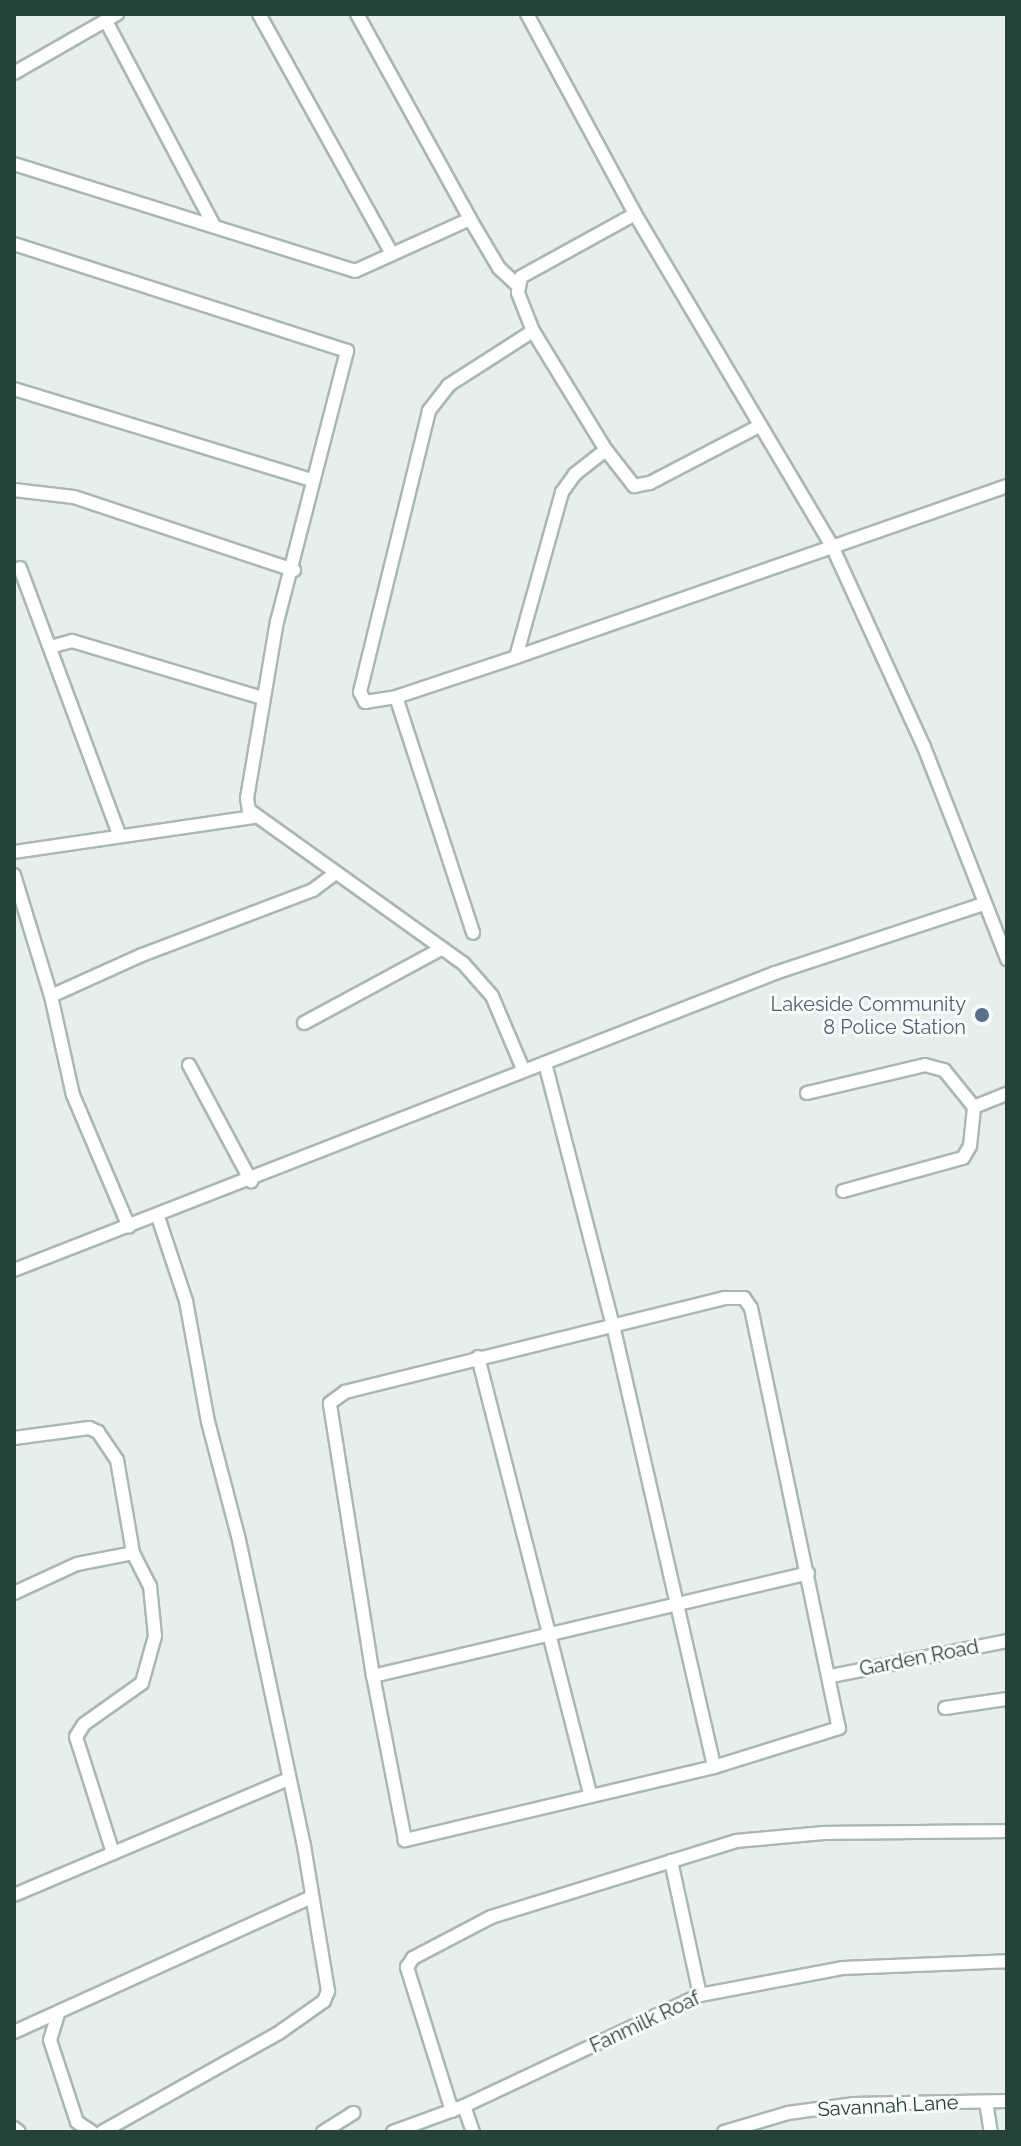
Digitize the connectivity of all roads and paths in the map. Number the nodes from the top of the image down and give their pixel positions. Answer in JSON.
{"nodes":[{"id":1,"x":259,"y":14,"type":"edge"},
{"id":2,"x":357,"y":14,"type":"edge"},
{"id":3,"x":527,"y":14,"type":"edge"},
{"id":4,"x":112,"y":17,"type":"edge"},
{"id":5,"x":14,"y":73,"type":"edge"},
{"id":6,"x":14,"y":164,"type":"edge"},
{"id":7,"x":635,"y":214,"type":"junction"},
{"id":8,"x":470,"y":219,"type":"junction"},
{"id":9,"x":213,"y":224,"type":"junction"},
{"id":10,"x":14,"y":244,"type":"edge"},
{"id":11,"x":392,"y":254,"type":"junction"},
{"id":12,"x":517,"y":285,"type":"junction"},
{"id":13,"x":533,"y":331,"type":"junction"},
{"id":14,"x":14,"y":389,"type":"edge"},
{"id":15,"x":759,"y":426,"type":"junction"},
{"id":16,"x":606,"y":450,"type":"junction"},
{"id":17,"x":311,"y":480,"type":"junction"},
{"id":18,"x":1007,"y":486,"type":"edge"},
{"id":19,"x":14,"y":490,"type":"edge"},
{"id":20,"x":832,"y":546,"type":"junction"},
{"id":21,"x":20,"y":568,"type":"dead end"},
{"id":22,"x":294,"y":570,"type":"junction"},
{"id":23,"x":50,"y":647,"type":"junction"},
{"id":24,"x":516,"y":657,"type":"junction"},
{"id":25,"x":396,"y":697,"type":"junction"},
{"id":26,"x":262,"y":698,"type":"junction"},
{"id":27,"x":254,"y":817,"type":"junction"},
{"id":28,"x":119,"y":834,"type":"junction"},
{"id":29,"x":14,"y":852,"type":"edge"},
{"id":30,"x":14,"y":875,"type":"edge"},
{"id":31,"x":333,"y":875,"type":"junction"},
{"id":32,"x":984,"y":904,"type":"junction"},
{"id":33,"x":473,"y":933,"type":"dead end"},
{"id":34,"x":441,"y":949,"type":"junction"},
{"id":35,"x":1007,"y":959,"type":"edge"},
{"id":36,"x":51,"y":996,"type":"junction"},
{"id":37,"x":304,"y":1023,"type":"dead end"},
{"id":38,"x":545,"y":1063,"type":"junction"},
{"id":39,"x":189,"y":1065,"type":"dead end"},
{"id":40,"x":523,"y":1069,"type":"junction"},
{"id":41,"x":807,"y":1093,"type":"dead end"},
{"id":42,"x":1007,"y":1094,"type":"edge"},
{"id":43,"x":974,"y":1107,"type":"junction"},
{"id":44,"x":251,"y":1181,"type":"junction"},
{"id":45,"x":843,"y":1191,"type":"dead end"},
{"id":46,"x":158,"y":1217,"type":"junction"},
{"id":47,"x":129,"y":1227,"type":"junction"},
{"id":48,"x":14,"y":1270,"type":"edge"},
{"id":49,"x":613,"y":1325,"type":"junction"},
{"id":50,"x":478,"y":1357,"type":"junction"},
{"id":51,"x":14,"y":1438,"type":"edge"},
{"id":52,"x":133,"y":1553,"type":"junction"},
{"id":53,"x":808,"y":1573,"type":"junction"},
{"id":54,"x":14,"y":1593,"type":"edge"},
{"id":55,"x":675,"y":1604,"type":"junction"},
{"id":56,"x":548,"y":1636,"type":"junction"},
{"id":57,"x":1007,"y":1641,"type":"edge"},
{"id":58,"x":373,"y":1676,"type":"junction"},
{"id":59,"x":831,"y":1676,"type":"junction"},
{"id":60,"x":1007,"y":1699,"type":"edge"},
{"id":61,"x":945,"y":1708,"type":"dead end"},
{"id":62,"x":714,"y":1767,"type":"junction"},
{"id":63,"x":288,"y":1779,"type":"junction"},
{"id":64,"x":590,"y":1793,"type":"junction"},
{"id":65,"x":1007,"y":1831,"type":"edge"},
{"id":66,"x":113,"y":1853,"type":"junction"},
{"id":67,"x":671,"y":1861,"type":"junction"},
{"id":68,"x":14,"y":1895,"type":"edge"},
{"id":69,"x":310,"y":1898,"type":"junction"},
{"id":70,"x":1007,"y":1961,"type":"edge"},
{"id":71,"x":700,"y":1995,"type":"junction"},
{"id":72,"x":58,"y":2014,"type":"junction"},
{"id":73,"x":14,"y":2032,"type":"edge"},
{"id":74,"x":1007,"y":2101,"type":"edge"},
{"id":75,"x":986,"y":2102,"type":"junction"},
{"id":76,"x":458,"y":2109,"type":"junction"},
{"id":77,"x":353,"y":2113,"type":"dead end"},
{"id":78,"x":14,"y":2128,"type":"edge"},
{"id":79,"x":19,"y":2132,"type":"edge"},
{"id":80,"x":92,"y":2132,"type":"edge"},
{"id":81,"x":102,"y":2132,"type":"edge"},
{"id":82,"x":323,"y":2132,"type":"edge"},
{"id":83,"x":393,"y":2132,"type":"edge"},
{"id":84,"x":473,"y":2132,"type":"edge"},
{"id":85,"x":724,"y":2132,"type":"edge"},
{"id":86,"x":991,"y":2132,"type":"edge"}],
"edges":[{"from":1,"to":11,"type":"street"},
{"from":2,"to":8,"type":"street"},
{"from":3,"to":7,"type":"street"},
{"from":4,"to":5,"type":"street"},
{"from":4,"to":9,"type":"street"},
{"from":6,"to":9,"type":"street"},
{"from":7,"to":12,"type":"street"},
{"from":7,"to":15,"type":"street"},
{"from":8,"to":11,"type":"street"},
{"from":8,"to":12,"type":"street"},
{"from":9,"to":11,"type":"street"},
{"from":10,"to":17,"type":"street"},
{"from":12,"to":13,"type":"street"},
{"from":13,"to":16,"type":"street"},
{"from":13,"to":25,"type":"street"},
{"from":14,"to":17,"type":"street"},
{"from":15,"to":16,"type":"street"},
{"from":15,"to":20,"type":"street"},
{"from":16,"to":24,"type":"street"},
{"from":17,"to":22,"type":"street"},
{"from":18,"to":20,"type":"street"},
{"from":19,"to":22,"type":"street"},
{"from":20,"to":24,"type":"street"},
{"from":20,"to":32,"type":"street"},
{"from":21,"to":23,"type":"street"},
{"from":22,"to":26,"type":"street"},
{"from":23,"to":26,"type":"street"},
{"from":23,"to":28,"type":"street"},
{"from":24,"to":25,"type":"street"},
{"from":25,"to":33,"type":"street"},
{"from":26,"to":27,"type":"street"},
{"from":27,"to":28,"type":"street"},
{"from":27,"to":31,"type":"street"},
{"from":28,"to":29,"type":"street"},
{"from":30,"to":36,"type":"street"},
{"from":31,"to":34,"type":"street"},
{"from":31,"to":36,"type":"street"},
{"from":32,"to":35,"type":"street"},
{"from":32,"to":38,"type":"street"},
{"from":34,"to":37,"type":"street"},
{"from":34,"to":40,"type":"street"},
{"from":36,"to":47,"type":"street"},
{"from":38,"to":40,"type":"street"},
{"from":38,"to":49,"type":"street"},
{"from":39,"to":44,"type":"street"},
{"from":40,"to":44,"type":"street"},
{"from":41,"to":43,"type":"street"},
{"from":42,"to":43,"type":"street"},
{"from":43,"to":45,"type":"street"},
{"from":44,"to":46,"type":"street"},
{"from":46,"to":47,"type":"street"},
{"from":46,"to":63,"type":"street"},
{"from":47,"to":48,"type":"street"},
{"from":49,"to":50,"type":"street"},
{"from":49,"to":53,"type":"street"},
{"from":49,"to":55,"type":"street"},
{"from":50,"to":56,"type":"street"},
{"from":50,"to":58,"type":"street"},
{"from":51,"to":52,"type":"street"},
{"from":52,"to":54,"type":"street"},
{"from":52,"to":66,"type":"street"},
{"from":53,"to":55,"type":"street"},
{"from":53,"to":59,"type":"street"},
{"from":55,"to":56,"type":"street"},
{"from":55,"to":62,"type":"street"},
{"from":56,"to":58,"type":"street"},
{"from":56,"to":64,"type":"street"},
{"from":57,"to":59,"type":"street","name":"Garden Road"},
{"from":58,"to":64,"type":"street"},
{"from":59,"to":62,"type":"street"},
{"from":60,"to":61,"type":"street"},
{"from":62,"to":64,"type":"street"},
{"from":63,"to":66,"type":"street"},
{"from":63,"to":69,"type":"street"},
{"from":65,"to":67,"type":"street"},
{"from":66,"to":68,"type":"street"},
{"from":67,"to":71,"type":"street"},
{"from":67,"to":76,"type":"street"},
{"from":69,"to":72,"type":"street"},
{"from":69,"to":81,"type":"street"},
{"from":70,"to":71,"type":"street","name":"Fanmilk Roaf"},
{"from":71,"to":76,"type":"street","name":"Fanmilk Roaf"},
{"from":72,"to":73,"type":"street"},
{"from":72,"to":80,"type":"street"},
{"from":74,"to":75,"type":"street","name":"Savannah Lane"},
{"from":75,"to":85,"type":"street","name":"Savannah Lane"},
{"from":75,"to":86,"type":"street"},
{"from":76,"to":83,"type":"street","name":"Fanmilk Roaf"},
{"from":76,"to":84,"type":"street"},
{"from":77,"to":82,"type":"street"},
{"from":78,"to":79,"type":"street"}]}
